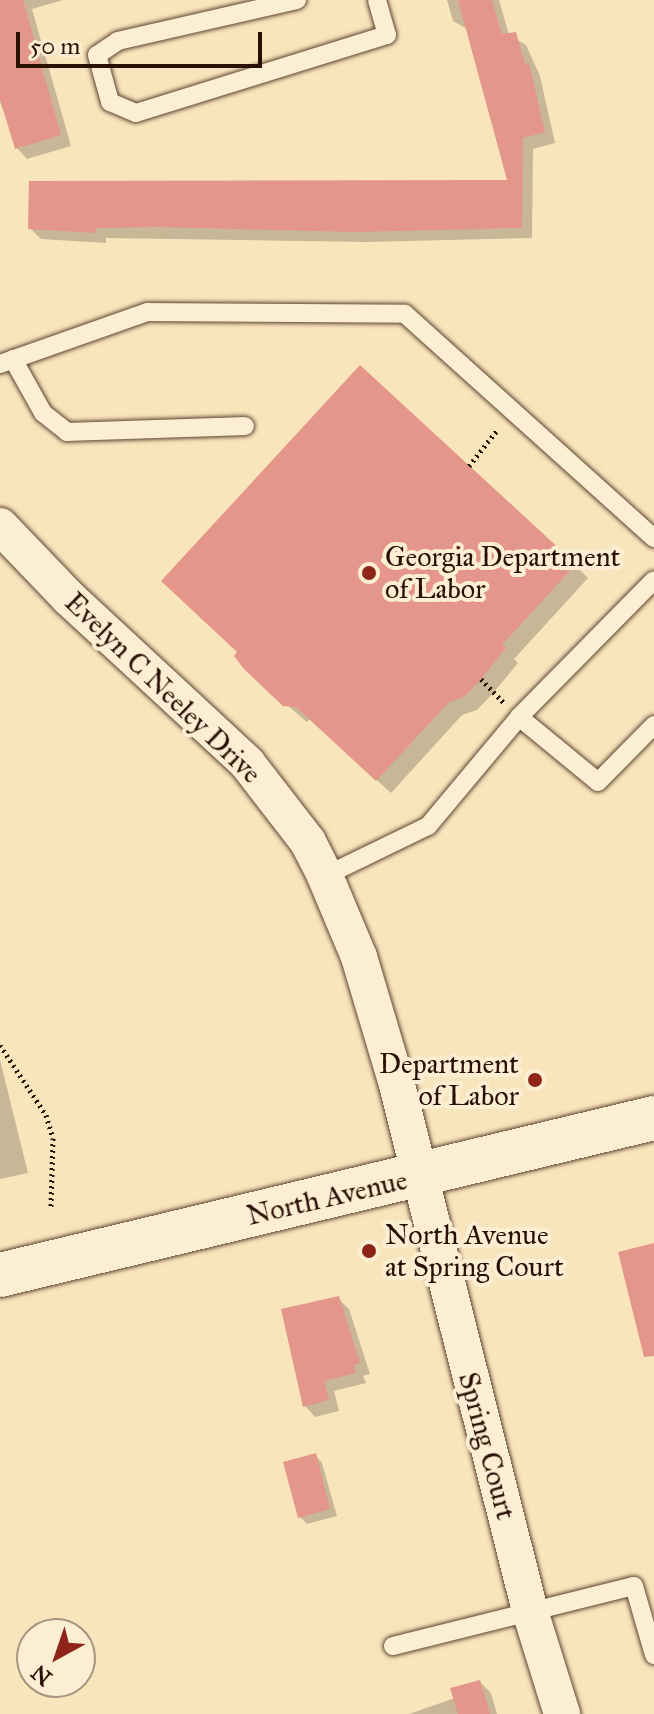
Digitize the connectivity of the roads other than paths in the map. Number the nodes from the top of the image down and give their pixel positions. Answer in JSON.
{"nodes":[{"id":1,"x":297,"y":0,"type":"edge"},
{"id":2,"x":377,"y":0,"type":"edge"},
{"id":3,"x":6,"y":362,"type":"edge"},
{"id":4,"x":245,"y":426,"type":"dead end"},
{"id":5,"x":0,"y":526,"type":"edge"},
{"id":6,"x":654,"y":538,"type":"edge"},
{"id":7,"x":654,"y":580,"type":"edge"},
{"id":8,"x":513,"y":711,"type":"junction"},
{"id":9,"x":654,"y":725,"type":"edge"},
{"id":10,"x":325,"y":876,"type":"junction"},
{"id":11,"x":654,"y":1118,"type":"edge"},
{"id":12,"x":417,"y":1177,"type":"junction"},
{"id":13,"x":0,"y":1275,"type":"edge"},
{"id":14,"x":530,"y":1611,"type":"junction"},
{"id":15,"x":393,"y":1646,"type":"dead end"},
{"id":16,"x":654,"y":1655,"type":"edge"},
{"id":17,"x":562,"y":1714,"type":"edge"}],
"edges":[{"from":1,"to":2,"type":"lane"},
{"from":3,"to":4,"type":"lane"},
{"from":3,"to":6,"type":"lane"},
{"from":5,"to":10,"type":"street","name":"Evelyn C Neeley Drive"},
{"from":7,"to":8,"type":"lane"},
{"from":8,"to":9,"type":"lane"},
{"from":8,"to":10,"type":"lane"},
{"from":10,"to":12,"type":"street","name":"Evelyn C Neeley Drive"},
{"from":11,"to":12,"type":"main road","name":"North Avenue"},
{"from":12,"to":13,"type":"main road","name":"North Avenue"},
{"from":12,"to":14,"type":"street","name":"Spring Court"},
{"from":14,"to":15,"type":"lane"},
{"from":14,"to":16,"type":"lane"},
{"from":14,"to":17,"type":"street","name":"Spring Court"}]}
